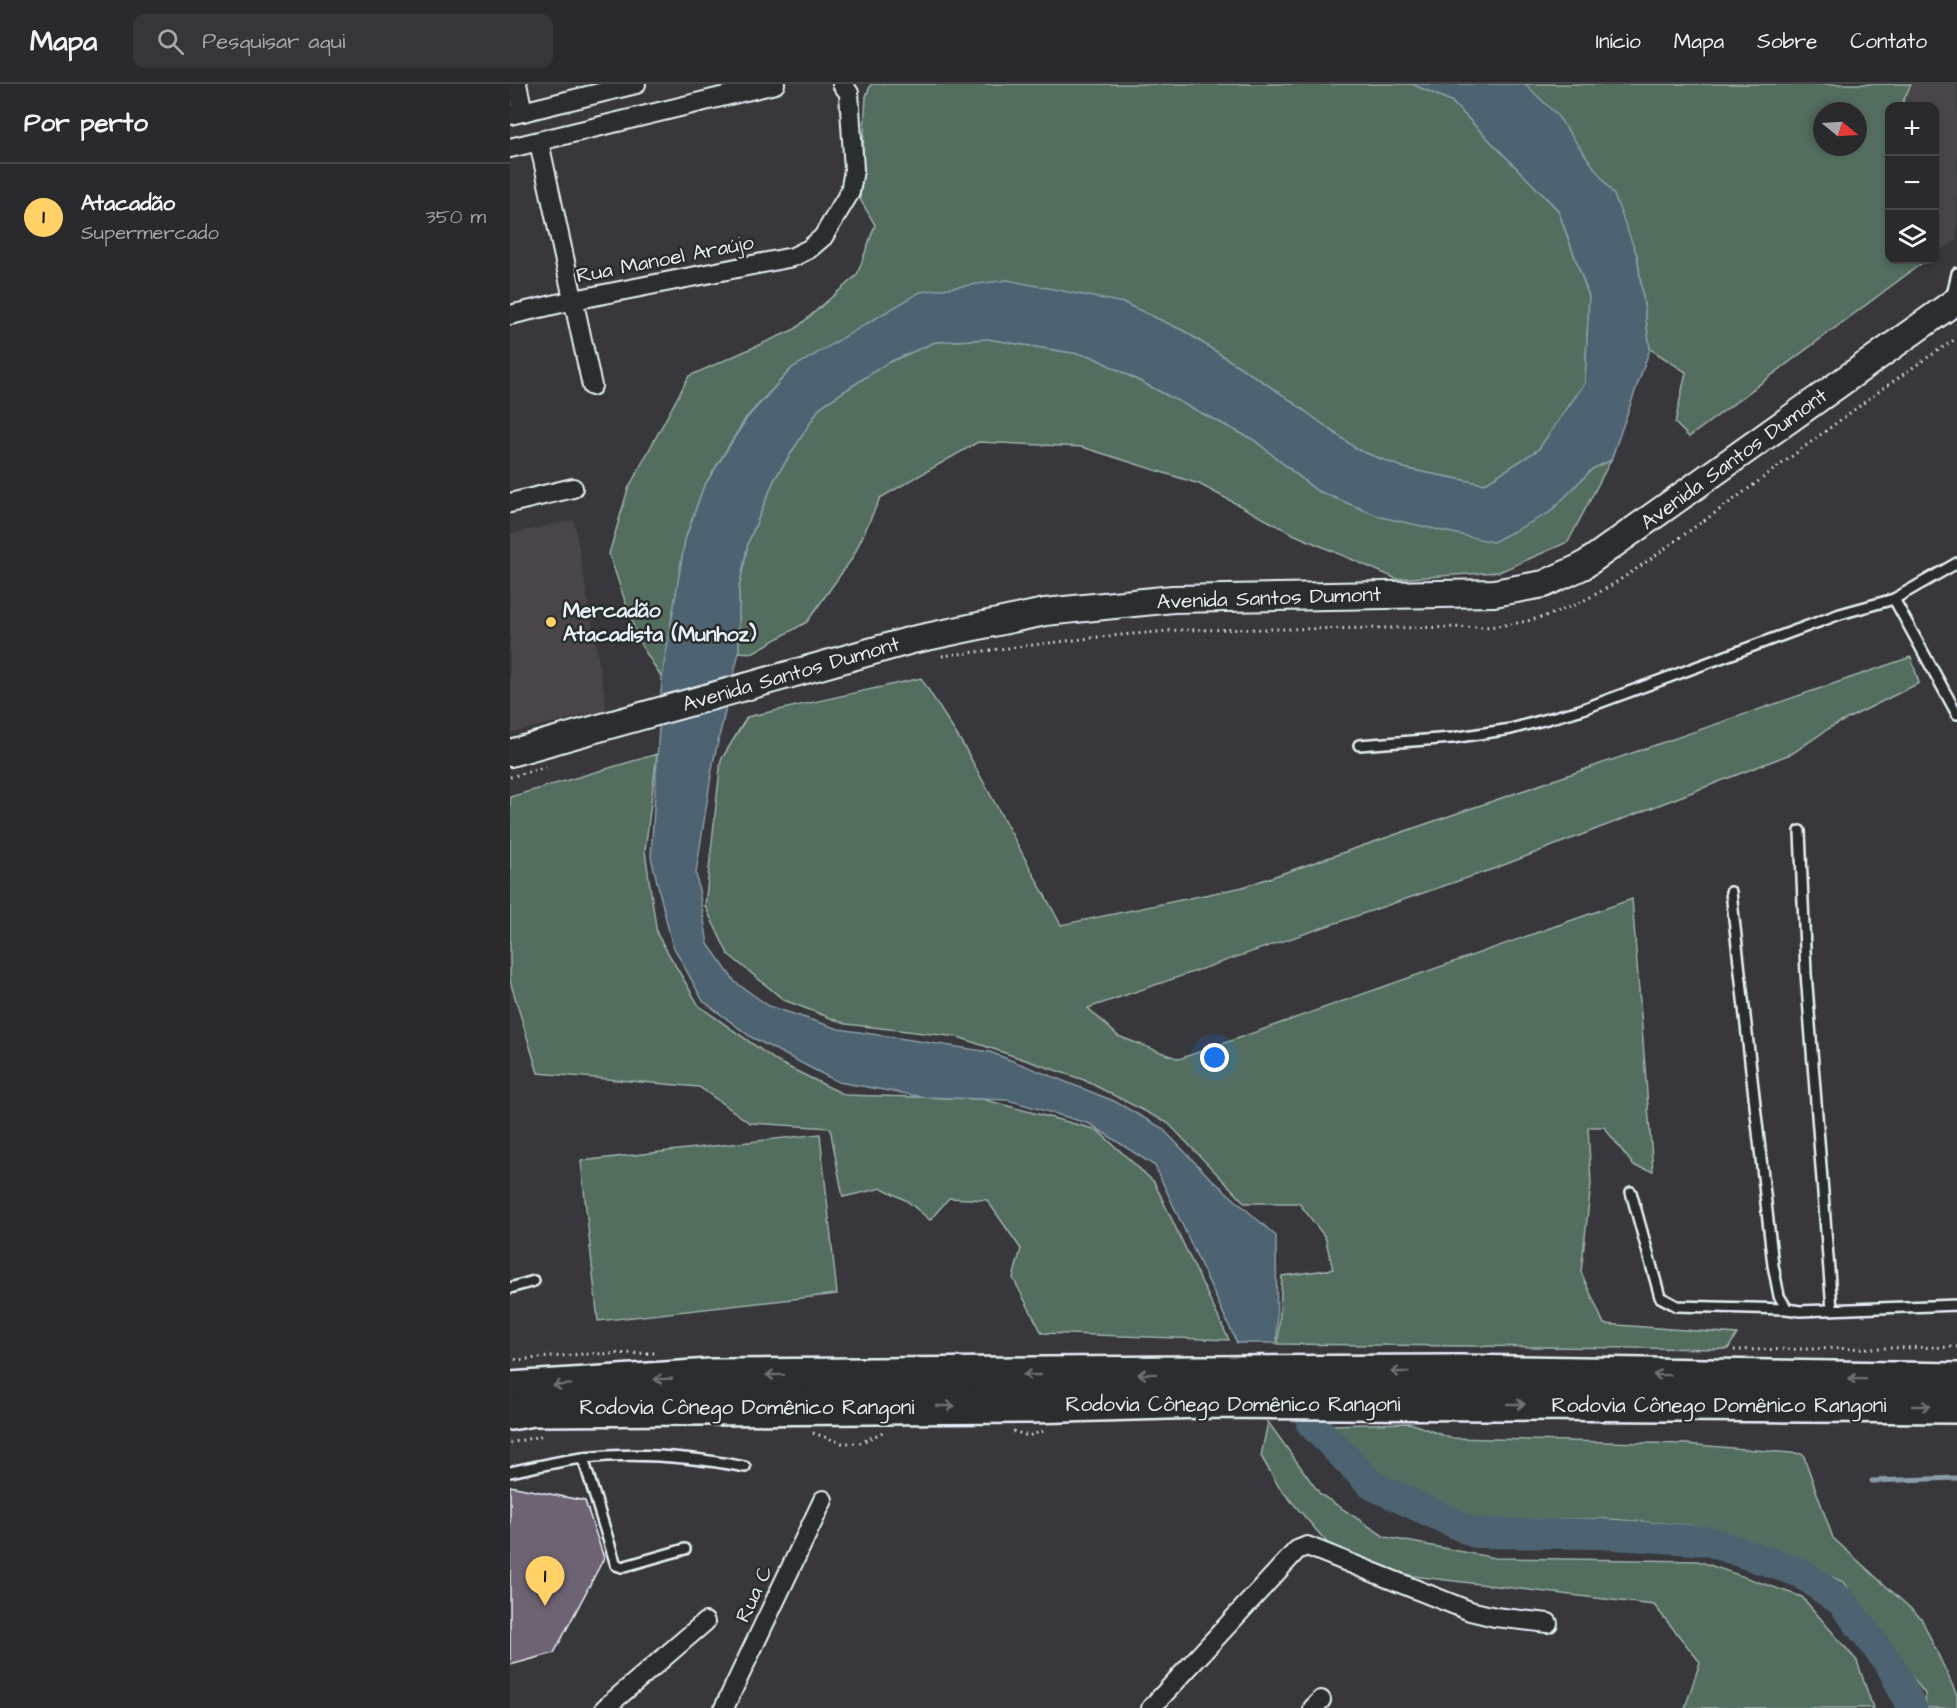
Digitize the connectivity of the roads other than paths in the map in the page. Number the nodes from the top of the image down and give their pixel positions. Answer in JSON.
{"nodes":[{"id":1,"x":517,"y":84,"type":"edge"},
{"id":2,"x":636,"y":84,"type":"edge"},
{"id":3,"x":775,"y":84,"type":"edge"},
{"id":4,"x":842,"y":84,"type":"edge"},
{"id":5,"x":609,"y":87,"type":"edge"},
{"id":6,"x":516,"y":114,"type":"edge"},
{"id":7,"x":539,"y":142,"type":"junction"},
{"id":8,"x":510,"y":148,"type":"edge"},
{"id":9,"x":1957,"y":273,"type":"edge"},
{"id":10,"x":574,"y":300,"type":"junction"},
{"id":11,"x":1954,"y":301,"type":"edge"},
{"id":12,"x":510,"y":315,"type":"edge"},
{"id":13,"x":592,"y":386,"type":"dead end"},
{"id":14,"x":573,"y":488,"type":"dead end"},
{"id":15,"x":510,"y":502,"type":"edge"},
{"id":16,"x":1957,"y":563,"type":"edge"},
{"id":17,"x":1894,"y":599,"type":"junction"},
{"id":18,"x":1957,"y":714,"type":"edge"},
{"id":19,"x":1359,"y":745,"type":"dead end"},
{"id":20,"x":510,"y":753,"type":"edge"},
{"id":21,"x":1800,"y":831,"type":"dead end"},
{"id":22,"x":1731,"y":892,"type":"dead end"},
{"id":23,"x":1631,"y":1192,"type":"dead end"},
{"id":24,"x":534,"y":1281,"type":"dead end"},
{"id":25,"x":510,"y":1288,"type":"edge"},
{"id":26,"x":1957,"y":1305,"type":"edge"},
{"id":27,"x":1787,"y":1309,"type":"junction"},
{"id":28,"x":1832,"y":1309,"type":"junction"},
{"id":29,"x":1957,"y":1370,"type":"edge"},
{"id":30,"x":1921,"y":1380,"type":"junction"},
{"id":31,"x":1957,"y":1380,"type":"edge"},
{"id":32,"x":1203,"y":1387,"type":"junction"},
{"id":33,"x":1458,"y":1388,"type":"junction"},
{"id":34,"x":510,"y":1389,"type":"edge"},
{"id":35,"x":1957,"y":1406,"type":"edge"},
{"id":36,"x":510,"y":1413,"type":"edge"},
{"id":37,"x":583,"y":1458,"type":"junction"},
{"id":38,"x":745,"y":1467,"type":"dead end"},
{"id":39,"x":510,"y":1472,"type":"edge"},
{"id":40,"x":823,"y":1500,"type":"dead end"},
{"id":41,"x":685,"y":1550,"type":"dead end"},
{"id":42,"x":705,"y":1622,"type":"dead end"},
{"id":43,"x":1548,"y":1623,"type":"dead end"},
{"id":44,"x":605,"y":1708,"type":"edge"},
{"id":45,"x":724,"y":1708,"type":"edge"},
{"id":46,"x":1151,"y":1708,"type":"edge"}],
"edges":[{"from":1,"to":6,"type":"street"},
{"from":2,"to":5,"type":"street"},
{"from":3,"to":7,"type":"street"},
{"from":4,"to":10,"type":"street","name":"Rua Manoel Araújo"},
{"from":5,"to":6,"type":"street"},
{"from":7,"to":8,"type":"street"},
{"from":7,"to":10,"type":"street"},
{"from":9,"to":11,"type":"lane"},
{"from":10,"to":12,"type":"street","name":"Rua Manoel Araújo"},
{"from":10,"to":13,"type":"street"},
{"from":11,"to":20,"type":"main road","name":"Avenida Santos Dumont"},
{"from":14,"to":15,"type":"street"},
{"from":16,"to":17,"type":"lane"},
{"from":17,"to":18,"type":"lane"},
{"from":17,"to":19,"type":"lane"},
{"from":21,"to":28,"type":"lane"},
{"from":22,"to":27,"type":"lane"},
{"from":23,"to":27,"type":"lane"},
{"from":24,"to":25,"type":"lane"},
{"from":26,"to":28,"type":"lane"},
{"from":27,"to":28,"type":"lane"},
{"from":29,"to":30,"type":"highway"},
{"from":30,"to":31,"type":"highway","name":"Rodovia Cônego Domênico Rangoni"},
{"from":30,"to":33,"type":"highway","name":"Rodovia Cônego Domênico Rangoni","one_way":true},
{"from":32,"to":33,"type":"highway","name":"Rodovia Cônego Domênico Rangoni"},
{"from":32,"to":34,"type":"highway","name":"Rodovia Cônego Domênico Rangoni","one_way":true},
{"from":36,"to":32,"type":"highway","name":"Rodovia Cônego Domênico Rangoni","one_way":true},
{"from":33,"to":35,"type":"highway","name":"Rodovia Cônego Domênico Rangoni","one_way":true},
{"from":37,"to":38,"type":"lane"},
{"from":37,"to":39,"type":"lane"},
{"from":37,"to":41,"type":"lane"},
{"from":40,"to":45,"type":"street","name":"Rua C"},
{"from":42,"to":44,"type":"street"},
{"from":43,"to":46,"type":"street"}]}
